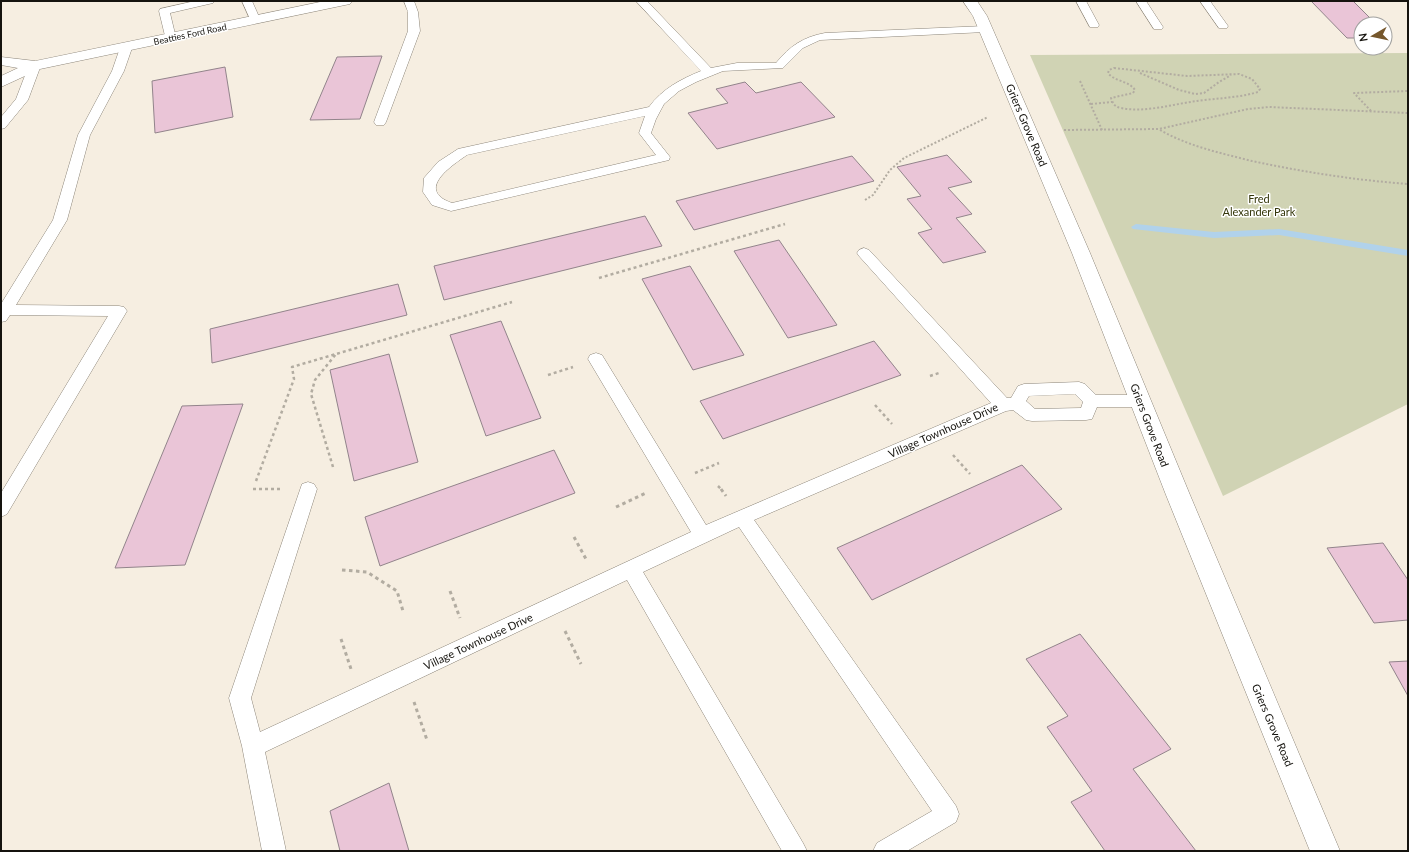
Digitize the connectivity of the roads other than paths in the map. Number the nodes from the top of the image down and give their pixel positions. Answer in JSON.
{"nodes":[{"id":1,"x":209,"y":1,"type":"edge"},
{"id":2,"x":247,"y":1,"type":"edge"},
{"id":3,"x":345,"y":1,"type":"edge"},
{"id":4,"x":409,"y":1,"type":"edge"},
{"id":5,"x":641,"y":1,"type":"edge"},
{"id":6,"x":970,"y":1,"type":"edge"},
{"id":7,"x":1081,"y":1,"type":"edge"},
{"id":8,"x":1141,"y":1,"type":"edge"},
{"id":9,"x":1205,"y":1,"type":"edge"},
{"id":10,"x":255,"y":19,"type":"junction"},
{"id":11,"x":1094,"y":25,"type":"dead end"},
{"id":12,"x":1223,"y":26,"type":"dead end"},
{"id":13,"x":1158,"y":27,"type":"dead end"},
{"id":14,"x":985,"y":29,"type":"junction"},
{"id":15,"x":170,"y":38,"type":"junction"},
{"id":16,"x":126,"y":48,"type":"junction"},
{"id":17,"x":1,"y":61,"type":"edge"},
{"id":18,"x":35,"y":65,"type":"junction"},
{"id":19,"x":708,"y":72,"type":"junction"},
{"id":20,"x":1,"y":82,"type":"edge"},
{"id":21,"x":654,"y":110,"type":"junction"},
{"id":22,"x":380,"y":122,"type":"dead end"},
{"id":23,"x":1,"y":125,"type":"edge"},
{"id":24,"x":864,"y":253,"type":"dead end"},
{"id":25,"x":3,"y":312,"type":"edge"},
{"id":26,"x":596,"y":359,"type":"dead end"},
{"id":27,"x":1092,"y":401,"type":"junction"},
{"id":28,"x":1141,"y":401,"type":"junction"},
{"id":29,"x":1009,"y":404,"type":"junction"},
{"id":30,"x":308,"y":489,"type":"dead end"},
{"id":31,"x":1,"y":509,"type":"edge"},
{"id":32,"x":742,"y":517,"type":"junction"},
{"id":33,"x":703,"y":536,"type":"junction"},
{"id":34,"x":631,"y":569,"type":"junction"},
{"id":35,"x":253,"y":746,"type":"junction"},
{"id":36,"x":274,"y":851,"type":"edge"},
{"id":37,"x":795,"y":851,"type":"edge"},
{"id":38,"x":884,"y":851,"type":"edge"},
{"id":39,"x":1325,"y":851,"type":"edge"}],
"edges":[{"from":1,"to":15,"type":"lane"},
{"from":2,"to":10,"type":"lane"},
{"from":3,"to":10,"type":"street","name":"Beatties Ford Road"},
{"from":4,"to":22,"type":"lane"},
{"from":5,"to":19,"type":"lane"},
{"from":6,"to":14,"type":"street","name":"Griers Grove Road"},
{"from":7,"to":11,"type":"lane"},
{"from":8,"to":13,"type":"lane"},
{"from":9,"to":12,"type":"lane"},
{"from":10,"to":15,"type":"street","name":"Beatties Ford Road"},
{"from":14,"to":19,"type":"lane"},
{"from":14,"to":28,"type":"street","name":"Griers Grove Road"},
{"from":15,"to":16,"type":"street","name":"Beatties Ford Road"},
{"from":16,"to":18,"type":"street","name":"Beatties Ford Road"},
{"from":16,"to":25,"type":"lane"},
{"from":17,"to":18,"type":"street","name":"Beatties Ford Road"},
{"from":18,"to":20,"type":"street","name":"Beatties Ford Road"},
{"from":18,"to":23,"type":"lane"},
{"from":19,"to":21,"type":"lane"},
{"from":21,"to":21,"type":"lane"},
{"from":24,"to":29,"type":"lane","name":"Village Townhouse Drive"},
{"from":25,"to":31,"type":"lane"},
{"from":26,"to":33,"type":"lane"},
{"from":27,"to":28,"type":"lane"},
{"from":27,"to":29,"type":"lane"},
{"from":27,"to":29,"type":"lane"},
{"from":28,"to":39,"type":"street","name":"Griers Grove Road"},
{"from":29,"to":32,"type":"lane","name":"Village Townhouse Drive"},
{"from":30,"to":35,"type":"lane"},
{"from":32,"to":33,"type":"lane","name":"Village Townhouse Drive"},
{"from":32,"to":38,"type":"lane"},
{"from":33,"to":34,"type":"lane","name":"Village Townhouse Drive"},
{"from":34,"to":35,"type":"lane","name":"Village Townhouse Drive"},
{"from":34,"to":37,"type":"lane"},
{"from":35,"to":36,"type":"lane"}]}
